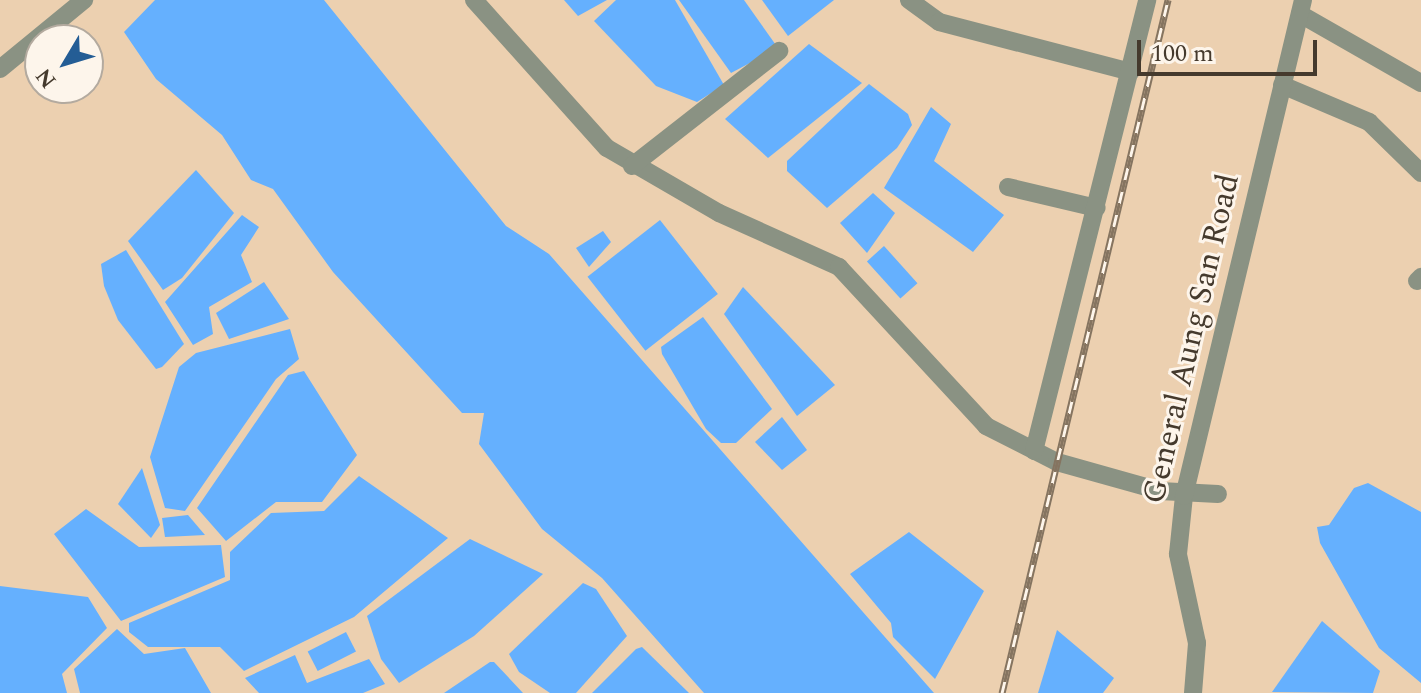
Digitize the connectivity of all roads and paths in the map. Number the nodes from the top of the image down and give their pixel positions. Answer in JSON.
{"nodes":[{"id":1,"x":84,"y":0,"type":"edge"},
{"id":2,"x":474,"y":0,"type":"edge"},
{"id":3,"x":909,"y":0,"type":"edge"},
{"id":4,"x":1147,"y":0,"type":"edge"},
{"id":5,"x":1301,"y":7,"type":"edge"},
{"id":6,"x":779,"y":51,"type":"dead end"},
{"id":7,"x":0,"y":69,"type":"edge"},
{"id":8,"x":1131,"y":72,"type":"junction"},
{"id":9,"x":1421,"y":83,"type":"edge"},
{"id":10,"x":1282,"y":85,"type":"junction"},
{"id":11,"x":632,"y":166,"type":"junction"},
{"id":12,"x":1421,"y":173,"type":"edge"},
{"id":13,"x":1008,"y":187,"type":"dead end"},
{"id":14,"x":1097,"y":208,"type":"junction"},
{"id":15,"x":1034,"y":451,"type":"junction"},
{"id":16,"x":1218,"y":494,"type":"dead end"},
{"id":17,"x":1184,"y":496,"type":"junction"},
{"id":18,"x":1193,"y":693,"type":"edge"}],
"edges":[{"from":1,"to":7,"type":"street"},
{"from":2,"to":11,"type":"street"},
{"from":3,"to":8,"type":"street"},
{"from":4,"to":8,"type":"street"},
{"from":5,"to":9,"type":"street"},
{"from":5,"to":10,"type":"street","name":"General Aung San Road"},
{"from":6,"to":11,"type":"street"},
{"from":8,"to":14,"type":"street"},
{"from":10,"to":12,"type":"street"},
{"from":10,"to":17,"type":"street","name":"General Aung San Road"},
{"from":11,"to":15,"type":"street"},
{"from":13,"to":14,"type":"street"},
{"from":14,"to":15,"type":"street"},
{"from":15,"to":17,"type":"street"},
{"from":16,"to":17,"type":"street"},
{"from":17,"to":18,"type":"street","name":"General Aung San Road"}]}
